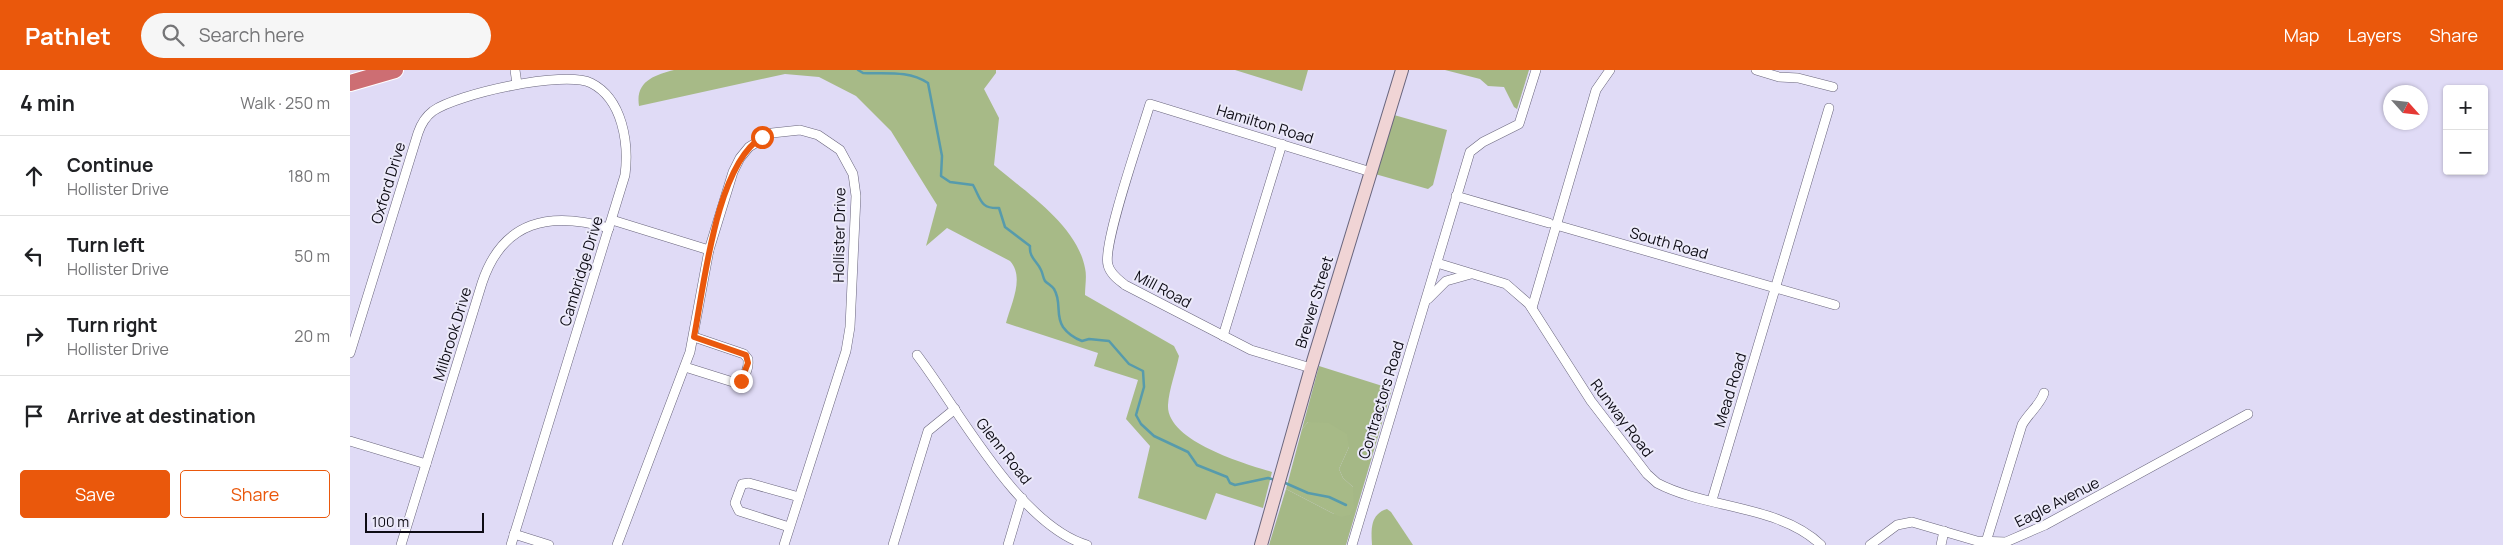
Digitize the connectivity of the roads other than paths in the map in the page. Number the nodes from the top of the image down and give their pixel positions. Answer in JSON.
{"nodes":[{"id":1,"x":395,"y":70,"type":"edge"},
{"id":2,"x":515,"y":70,"type":"edge"},
{"id":3,"x":1402,"y":70,"type":"edge"},
{"id":4,"x":1536,"y":70,"type":"edge"},
{"id":5,"x":1610,"y":70,"type":"edge"},
{"id":6,"x":1756,"y":70,"type":"edge"},
{"id":7,"x":350,"y":83,"type":"edge"},
{"id":8,"x":518,"y":84,"type":"junction"},
{"id":9,"x":1833,"y":87,"type":"dead end"},
{"id":10,"x":1150,"y":104,"type":"joint"},
{"id":11,"x":1829,"y":108,"type":"dead end"},
{"id":12,"x":1282,"y":144,"type":"junction"},
{"id":13,"x":1371,"y":172,"type":"junction"},
{"id":14,"x":1456,"y":196,"type":"junction"},
{"id":15,"x":610,"y":224,"type":"junction"},
{"id":16,"x":1553,"y":224,"type":"junction"},
{"id":17,"x":709,"y":250,"type":"junction"},
{"id":18,"x":1436,"y":263,"type":"junction"},
{"id":19,"x":1477,"y":274,"type":"junction"},
{"id":20,"x":1775,"y":288,"type":"junction"},
{"id":21,"x":1835,"y":304,"type":"dead end"},
{"id":22,"x":1424,"y":306,"type":"junction"},
{"id":23,"x":1532,"y":308,"type":"junction"},
{"id":24,"x":1223,"y":336,"type":"junction"},
{"id":25,"x":694,"y":337,"type":"junction"},
{"id":26,"x":350,"y":353,"type":"edge"},
{"id":27,"x":917,"y":355,"type":"dead end"},
{"id":28,"x":685,"y":368,"type":"junction"},
{"id":29,"x":1311,"y":368,"type":"junction"},
{"id":30,"x":2044,"y":393,"type":"dead end"},
{"id":31,"x":955,"y":409,"type":"junction"},
{"id":32,"x":2248,"y":414,"type":"dead end"},
{"id":33,"x":350,"y":441,"type":"edge"},
{"id":34,"x":426,"y":464,"type":"junction"},
{"id":35,"x":799,"y":497,"type":"junction"},
{"id":36,"x":1022,"y":498,"type":"junction"},
{"id":37,"x":1712,"y":500,"type":"junction"},
{"id":38,"x":789,"y":528,"type":"junction"},
{"id":39,"x":1944,"y":531,"type":"junction"},
{"id":40,"x":514,"y":534,"type":"junction"},
{"id":41,"x":1986,"y":542,"type":"junction"},
{"id":42,"x":401,"y":545,"type":"edge"},
{"id":43,"x":511,"y":545,"type":"edge"},
{"id":44,"x":549,"y":545,"type":"edge"},
{"id":45,"x":616,"y":545,"type":"edge"},
{"id":46,"x":784,"y":545,"type":"edge"},
{"id":47,"x":893,"y":545,"type":"edge"},
{"id":48,"x":1008,"y":545,"type":"edge"},
{"id":49,"x":1087,"y":545,"type":"edge"},
{"id":50,"x":1261,"y":545,"type":"edge"},
{"id":51,"x":1352,"y":545,"type":"edge"},
{"id":52,"x":1821,"y":545,"type":"edge"},
{"id":53,"x":1870,"y":545,"type":"edge"},
{"id":54,"x":1941,"y":545,"type":"edge"}],
"edges":[{"from":1,"to":7,"type":"highway"},
{"from":2,"to":8,"type":"street"},
{"from":3,"to":13,"type":"main road","name":"Brewer Street"},
{"from":4,"to":14,"type":"street","name":"Contractors Road"},
{"from":5,"to":16,"type":"street"},
{"from":6,"to":9,"type":"street"},
{"from":8,"to":15,"type":"street","name":"Cambridge Drive"},
{"from":8,"to":26,"type":"street","name":"Oxford Drive"},
{"from":10,"to":12,"type":"street","name":"Hamilton Road"},
{"from":10,"to":24,"type":"street","name":"Mill Road"},
{"from":11,"to":20,"type":"street","name":"Mead Road"},
{"from":12,"to":13,"type":"street","name":"Hamilton Road"},
{"from":12,"to":24,"type":"street"},
{"from":13,"to":29,"type":"main road","name":"Brewer Street"},
{"from":14,"to":16,"type":"street","name":"South Road"},
{"from":14,"to":18,"type":"street","name":"Contractors Road"},
{"from":15,"to":17,"type":"street","name":"Milbrook Drive"},
{"from":15,"to":34,"type":"street","name":"Milbrook Drive"},
{"from":15,"to":40,"type":"street","name":"Cambridge Drive"},
{"from":16,"to":20,"type":"street","name":"South Road"},
{"from":16,"to":23,"type":"street"},
{"from":17,"to":25,"type":"street","name":"Hollister Drive"},
{"from":17,"to":35,"type":"street","name":"Hollister Drive"},
{"from":18,"to":19,"type":"street","name":"Runway Road"},
{"from":18,"to":22,"type":"street","name":"Contractors Road"},
{"from":19,"to":22,"type":"street"},
{"from":19,"to":23,"type":"street","name":"Runway Road"},
{"from":20,"to":21,"type":"street","name":"South Road"},
{"from":20,"to":37,"type":"street","name":"Mead Road"},
{"from":22,"to":51,"type":"street","name":"Contractors Road"},
{"from":23,"to":37,"type":"street","name":"Runway Road"},
{"from":24,"to":29,"type":"street","name":"Mill Road"},
{"from":25,"to":28,"type":"street","name":"Hollister Drive"},
{"from":25,"to":28,"type":"street"},
{"from":27,"to":31,"type":"street","name":"Glenn Road"},
{"from":28,"to":45,"type":"street","name":"Hollister Drive"},
{"from":29,"to":50,"type":"main road","name":"Brewer Street"},
{"from":30,"to":41,"type":"street"},
{"from":31,"to":36,"type":"street","name":"Glenn Road"},
{"from":31,"to":47,"type":"street"},
{"from":32,"to":41,"type":"street","name":"Eagle Avenue"},
{"from":33,"to":34,"type":"street"},
{"from":34,"to":42,"type":"street","name":"Milbrook Drive"},
{"from":35,"to":38,"type":"street","name":"Hollister Drive"},
{"from":35,"to":38,"type":"street"},
{"from":36,"to":48,"type":"street"},
{"from":36,"to":49,"type":"street","name":"Glenn Road"},
{"from":37,"to":52,"type":"street","name":"Runway Road"},
{"from":38,"to":46,"type":"street","name":"Hollister Drive"},
{"from":39,"to":41,"type":"street","name":"Eagle Avenue"},
{"from":39,"to":53,"type":"street","name":"Eagle Avenue"},
{"from":39,"to":54,"type":"street"},
{"from":40,"to":43,"type":"street","name":"Cambridge Drive"},
{"from":40,"to":44,"type":"street"}]}
